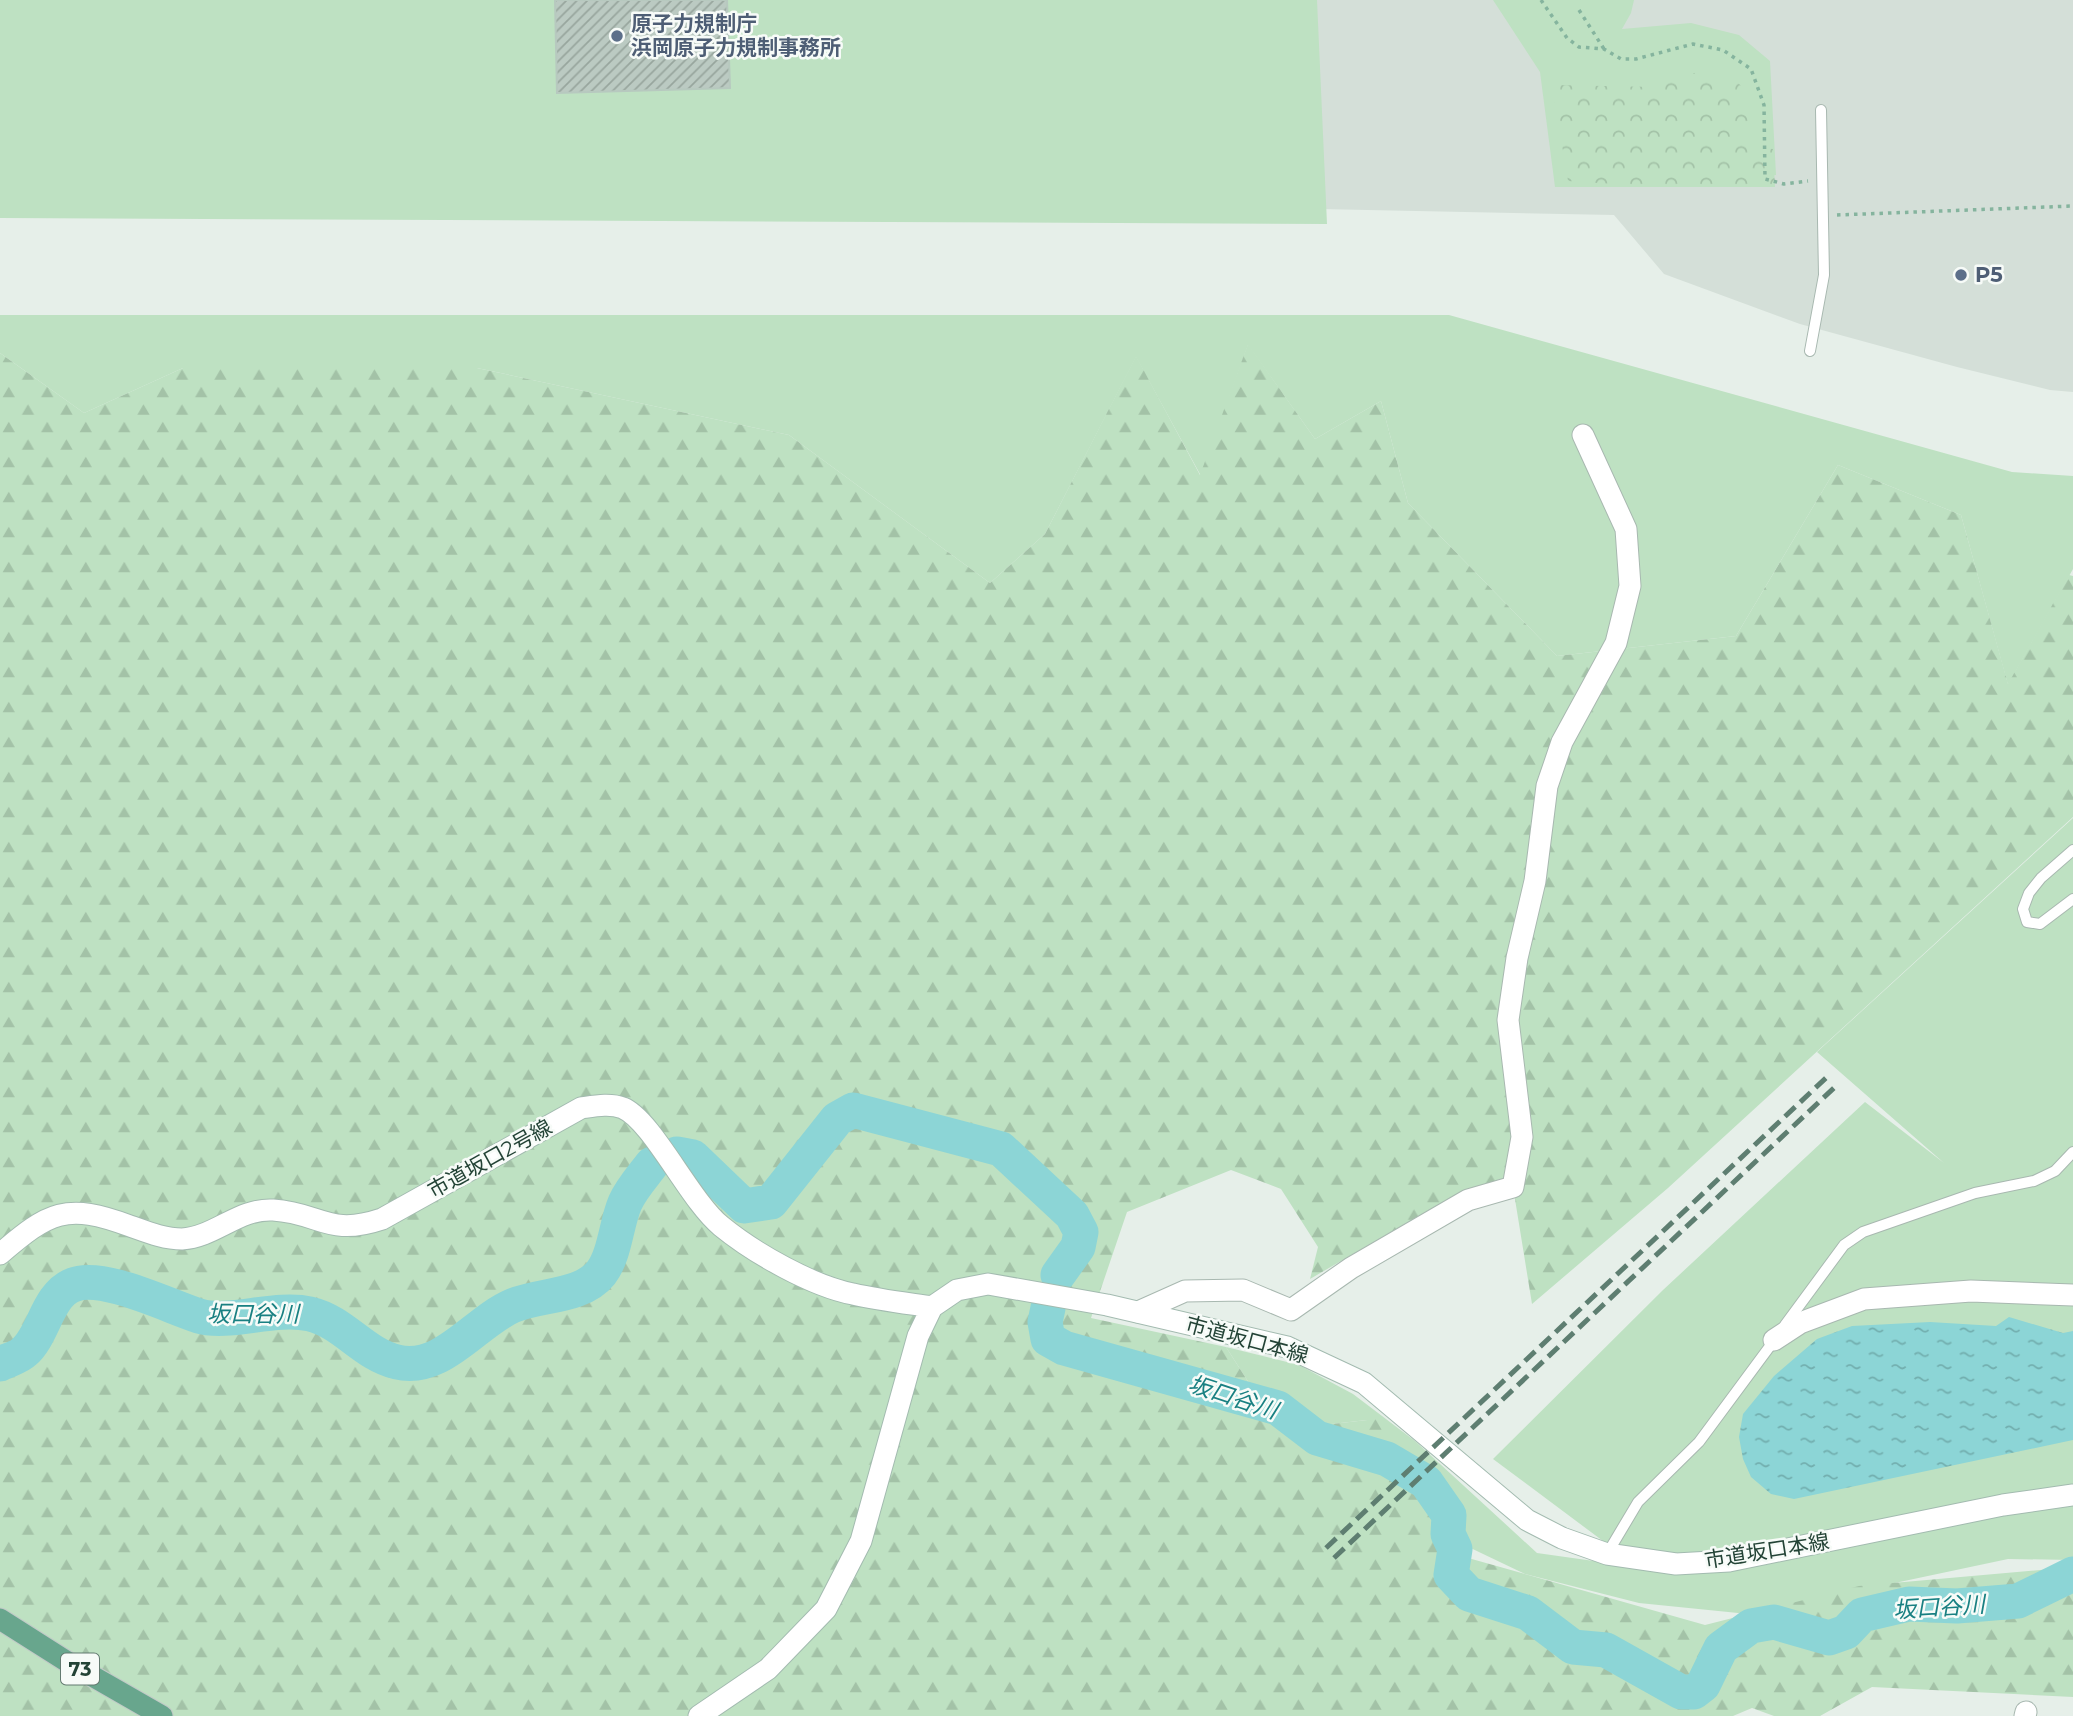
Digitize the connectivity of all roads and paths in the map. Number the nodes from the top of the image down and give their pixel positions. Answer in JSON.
{"nodes":[{"id":1,"x":1541,"y":0,"type":"edge"},
{"id":2,"x":1579,"y":10,"type":"dead end"},
{"id":3,"x":1604,"y":49,"type":"junction"},
{"id":4,"x":1821,"y":110,"type":"dead end"},
{"id":5,"x":1823,"y":180,"type":"junction"},
{"id":6,"x":2073,"y":206,"type":"edge"},
{"id":7,"x":1824,"y":215,"type":"junction"},
{"id":8,"x":1810,"y":351,"type":"dead end"},
{"id":9,"x":1583,"y":435,"type":"dead end"},
{"id":10,"x":2073,"y":850,"type":"edge"},
{"id":11,"x":2073,"y":899,"type":"edge"},
{"id":12,"x":2073,"y":1152,"type":"edge"},
{"id":13,"x":0,"y":1254,"type":"edge"},
{"id":14,"x":2073,"y":1295,"type":"edge"},
{"id":15,"x":932,"y":1307,"type":"junction"},
{"id":16,"x":1138,"y":1312,"type":"junction"},
{"id":17,"x":1774,"y":1340,"type":"junction"},
{"id":18,"x":2073,"y":1495,"type":"edge"},
{"id":19,"x":1607,"y":1554,"type":"junction"},
{"id":20,"x":0,"y":1619,"type":"edge"},
{"id":21,"x":162,"y":1716,"type":"edge"},
{"id":22,"x":699,"y":1716,"type":"edge"}],
"edges":[{"from":1,"to":3,"type":"path"},
{"from":2,"to":3,"type":"path"},
{"from":3,"to":5,"type":"path"},
{"from":4,"to":5,"type":"lane"},
{"from":5,"to":7,"type":"lane"},
{"from":6,"to":7,"type":"path"},
{"from":7,"to":8,"type":"lane"},
{"from":9,"to":16,"type":"street"},
{"from":10,"to":11,"type":"lane"},
{"from":12,"to":17,"type":"lane"},
{"from":13,"to":15,"type":"street","name":"市道坂口2号線"},
{"from":14,"to":17,"type":"street"},
{"from":15,"to":16,"type":"street","name":"市道坂口本線"},
{"from":15,"to":22,"type":"street"},
{"from":16,"to":19,"type":"street","name":"市道坂口本線"},
{"from":17,"to":19,"type":"lane"},
{"from":18,"to":19,"type":"street","name":"市道坂口本線"},
{"from":20,"to":21,"type":"main road","number":"73"}]}
